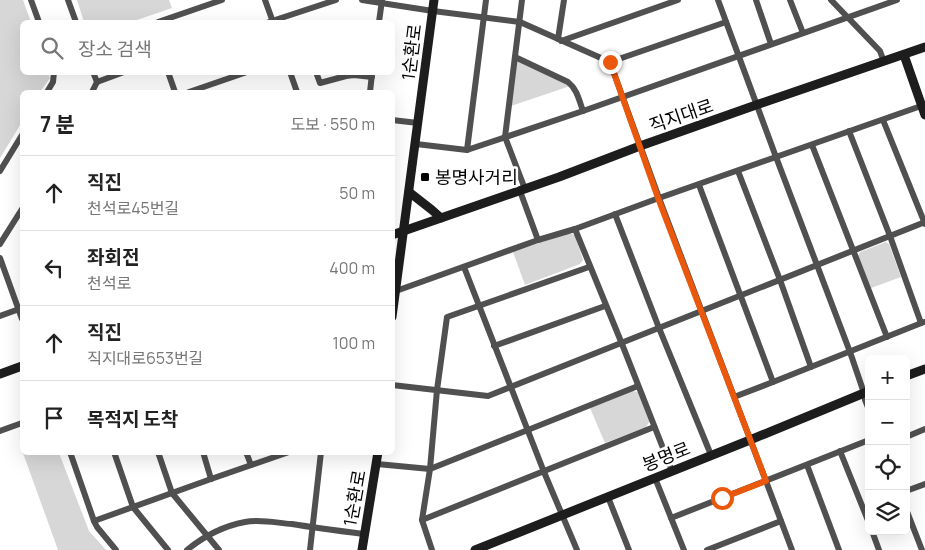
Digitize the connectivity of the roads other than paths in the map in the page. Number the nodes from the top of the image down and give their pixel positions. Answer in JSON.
{"nodes":[{"id":1,"x":32,"y":0,"type":"edge"},
{"id":2,"x":68,"y":0,"type":"edge"},
{"id":3,"x":222,"y":0,"type":"edge"},
{"id":4,"x":265,"y":0,"type":"edge"},
{"id":5,"x":336,"y":0,"type":"edge"},
{"id":6,"x":362,"y":0,"type":"edge"},
{"id":7,"x":434,"y":0,"type":"edge"},
{"id":8,"x":486,"y":0,"type":"edge"},
{"id":9,"x":522,"y":0,"type":"edge"},
{"id":10,"x":678,"y":0,"type":"edge"},
{"id":11,"x":718,"y":0,"type":"edge"},
{"id":12,"x":756,"y":0,"type":"edge"},
{"id":13,"x":790,"y":0,"type":"edge"},
{"id":14,"x":831,"y":0,"type":"edge"},
{"id":15,"x":897,"y":0,"type":"edge"},
{"id":16,"x":382,"y":1,"type":"edge"},
{"id":17,"x":565,"y":1,"type":"edge"},
{"id":18,"x":433,"y":11,"type":"junction"},
{"id":19,"x":484,"y":16,"type":"junction"},
{"id":20,"x":848,"y":18,"type":"junction"},
{"id":21,"x":38,"y":20,"type":"edge"},
{"id":22,"x":75,"y":20,"type":"edge"},
{"id":23,"x":164,"y":20,"type":"edge"},
{"id":24,"x":271,"y":20,"type":"edge"},
{"id":25,"x":278,"y":20,"type":"edge"},
{"id":26,"x":379,"y":20,"type":"edge"},
{"id":27,"x":520,"y":22,"type":"junction"},
{"id":28,"x":726,"y":22,"type":"junction"},
{"id":29,"x":803,"y":33,"type":"junction"},
{"id":30,"x":559,"y":40,"type":"junction"},
{"id":31,"x":771,"y":44,"type":"junction"},
{"id":32,"x":925,"y":48,"type":"edge"},
{"id":33,"x":904,"y":55,"type":"junction"},
{"id":34,"x":738,"y":56,"type":"junction"},
{"id":35,"x":515,"y":57,"type":"junction"},
{"id":36,"x":610,"y":62,"type":"junction"},
{"id":37,"x":884,"y":62,"type":"junction"},
{"id":38,"x":54,"y":75,"type":"edge"},
{"id":39,"x":94,"y":75,"type":"edge"},
{"id":40,"x":116,"y":75,"type":"edge"},
{"id":41,"x":169,"y":75,"type":"edge"},
{"id":42,"x":239,"y":75,"type":"edge"},
{"id":43,"x":291,"y":75,"type":"edge"},
{"id":44,"x":317,"y":75,"type":"edge"},
{"id":45,"x":354,"y":75,"type":"edge"},
{"id":46,"x":354,"y":75,"type":"edge"},
{"id":47,"x":372,"y":75,"type":"edge"},
{"id":48,"x":97,"y":82,"type":"junction"},
{"id":49,"x":48,"y":90,"type":"edge"},
{"id":50,"x":93,"y":90,"type":"edge"},
{"id":51,"x":174,"y":90,"type":"edge"},
{"id":52,"x":198,"y":90,"type":"edge"},
{"id":53,"x":297,"y":90,"type":"edge"},
{"id":54,"x":370,"y":90,"type":"edge"},
{"id":55,"x":621,"y":97,"type":"junction"},
{"id":56,"x":756,"y":105,"type":"junction"},
{"id":57,"x":922,"y":106,"type":"junction"},
{"id":58,"x":583,"y":111,"type":"junction"},
{"id":59,"x":925,"y":115,"type":"edge"},
{"id":60,"x":395,"y":120,"type":"edge"},
{"id":61,"x":883,"y":120,"type":"junction"},
{"id":62,"x":418,"y":123,"type":"junction"},
{"id":63,"x":849,"y":131,"type":"junction"},
{"id":64,"x":20,"y":138,"type":"edge"},
{"id":65,"x":506,"y":138,"type":"junction"},
{"id":66,"x":416,"y":144,"type":"junction"},
{"id":67,"x":812,"y":145,"type":"junction"},
{"id":68,"x":640,"y":146,"type":"junction"},
{"id":69,"x":466,"y":150,"type":"junction"},
{"id":70,"x":776,"y":157,"type":"junction"},
{"id":71,"x":0,"y":171,"type":"edge"},
{"id":72,"x":738,"y":171,"type":"junction"},
{"id":73,"x":698,"y":185,"type":"junction"},
{"id":74,"x":522,"y":190,"type":"junction"},
{"id":75,"x":409,"y":192,"type":"junction"},
{"id":76,"x":658,"y":198,"type":"junction"},
{"id":77,"x":20,"y":212,"type":"edge"},
{"id":78,"x":615,"y":214,"type":"junction"},
{"id":79,"x":441,"y":218,"type":"junction"},
{"id":80,"x":925,"y":223,"type":"edge"},
{"id":81,"x":574,"y":229,"type":"junction"},
{"id":82,"x":404,"y":231,"type":"junction"},
{"id":83,"x":395,"y":234,"type":"edge"},
{"id":84,"x":890,"y":236,"type":"junction"},
{"id":85,"x":538,"y":240,"type":"junction"},
{"id":86,"x":0,"y":244,"type":"edge"},
{"id":87,"x":854,"y":251,"type":"junction"},
{"id":88,"x":0,"y":258,"type":"edge"},
{"id":89,"x":818,"y":265,"type":"junction"},
{"id":90,"x":396,"y":266,"type":"edge"},
{"id":91,"x":589,"y":266,"type":"junction"},
{"id":92,"x":464,"y":267,"type":"junction"},
{"id":93,"x":780,"y":280,"type":"junction"},
{"id":94,"x":396,"y":291,"type":"junction"},
{"id":95,"x":741,"y":296,"type":"junction"},
{"id":96,"x":395,"y":298,"type":"edge"},
{"id":97,"x":20,"y":306,"type":"edge"},
{"id":98,"x":479,"y":306,"type":"junction"},
{"id":99,"x":605,"y":306,"type":"junction"},
{"id":100,"x":20,"y":308,"type":"edge"},
{"id":101,"x":702,"y":311,"type":"junction"},
{"id":102,"x":0,"y":316,"type":"edge"},
{"id":103,"x":923,"y":323,"type":"edge"},
{"id":104,"x":660,"y":328,"type":"junction"},
{"id":105,"x":887,"y":337,"type":"junction"},
{"id":106,"x":622,"y":344,"type":"junction"},
{"id":107,"x":494,"y":346,"type":"junction"},
{"id":108,"x":850,"y":352,"type":"junction"},
{"id":109,"x":20,"y":367,"type":"edge"},
{"id":110,"x":812,"y":367,"type":"junction"},
{"id":111,"x":925,"y":369,"type":"edge"},
{"id":112,"x":0,"y":374,"type":"edge"},
{"id":113,"x":910,"y":375,"type":"edge"},
{"id":114,"x":773,"y":382,"type":"junction"},
{"id":115,"x":395,"y":385,"type":"edge"},
{"id":116,"x":638,"y":386,"type":"junction"},
{"id":117,"x":865,"y":387,"type":"edge"},
{"id":118,"x":511,"y":388,"type":"junction"},
{"id":119,"x":437,"y":390,"type":"junction"},
{"id":120,"x":865,"y":393,"type":"edge"},
{"id":121,"x":734,"y":397,"type":"junction"},
{"id":122,"x":20,"y":424,"type":"edge"},
{"id":123,"x":654,"y":427,"type":"junction"},
{"id":124,"x":925,"y":429,"type":"edge"},
{"id":125,"x":527,"y":430,"type":"junction"},
{"id":126,"x":0,"y":431,"type":"edge"},
{"id":127,"x":910,"y":435,"type":"edge"},
{"id":128,"x":750,"y":440,"type":"junction"},
{"id":129,"x":865,"y":442,"type":"edge"},
{"id":130,"x":840,"y":451,"type":"junction"},
{"id":131,"x":71,"y":455,"type":"edge"},
{"id":132,"x":115,"y":455,"type":"edge"},
{"id":133,"x":160,"y":455,"type":"edge"},
{"id":134,"x":204,"y":455,"type":"edge"},
{"id":135,"x":247,"y":455,"type":"edge"},
{"id":136,"x":280,"y":455,"type":"edge"},
{"id":137,"x":321,"y":455,"type":"edge"},
{"id":138,"x":378,"y":455,"type":"edge"},
{"id":139,"x":711,"y":455,"type":"junction"},
{"id":140,"x":376,"y":464,"type":"junction"},
{"id":141,"x":251,"y":465,"type":"junction"},
{"id":142,"x":806,"y":465,"type":"junction"},
{"id":143,"x":430,"y":469,"type":"junction"},
{"id":144,"x":672,"y":471,"type":"junction"},
{"id":145,"x":544,"y":472,"type":"junction"},
{"id":146,"x":212,"y":478,"type":"junction"},
{"id":147,"x":655,"y":478,"type":"junction"},
{"id":148,"x":766,"y":481,"type":"junction"},
{"id":149,"x":925,"y":484,"type":"edge"},
{"id":150,"x":909,"y":490,"type":"edge"},
{"id":151,"x":172,"y":493,"type":"junction"},
{"id":152,"x":608,"y":497,"type":"junction"},
{"id":153,"x":133,"y":507,"type":"junction"},
{"id":154,"x":865,"y":513,"type":"edge"},
{"id":155,"x":562,"y":514,"type":"junction"},
{"id":156,"x":910,"y":517,"type":"edge"},
{"id":157,"x":671,"y":518,"type":"junction"},
{"id":158,"x":422,"y":520,"type":"junction"},
{"id":159,"x":94,"y":521,"type":"junction"},
{"id":160,"x":781,"y":521,"type":"junction"},
{"id":161,"x":313,"y":527,"type":"junction"},
{"id":162,"x":364,"y":534,"type":"junction"},
{"id":163,"x":873,"y":535,"type":"edge"},
{"id":164,"x":207,"y":536,"type":"junction"},
{"id":165,"x":922,"y":540,"type":"edge"},
{"id":166,"x":116,"y":550,"type":"edge"},
{"id":167,"x":168,"y":550,"type":"edge"},
{"id":168,"x":187,"y":550,"type":"edge"},
{"id":169,"x":219,"y":550,"type":"edge"},
{"id":170,"x":310,"y":550,"type":"edge"},
{"id":171,"x":362,"y":550,"type":"edge"},
{"id":172,"x":432,"y":550,"type":"edge"},
{"id":173,"x":475,"y":550,"type":"edge"},
{"id":174,"x":576,"y":550,"type":"edge"},
{"id":175,"x":629,"y":550,"type":"edge"},
{"id":176,"x":684,"y":550,"type":"edge"},
{"id":177,"x":708,"y":550,"type":"edge"},
{"id":178,"x":792,"y":550,"type":"edge"},
{"id":179,"x":839,"y":550,"type":"edge"},
{"id":180,"x":879,"y":550,"type":"edge"},
{"id":181,"x":922,"y":550,"type":"edge"}],
"edges":[{"from":1,"to":21,"type":"street"},
{"from":2,"to":22,"type":"street"},
{"from":3,"to":23,"type":"street"},
{"from":4,"to":24,"type":"street"},
{"from":5,"to":25,"type":"street"},
{"from":6,"to":16,"type":"street"},
{"from":7,"to":18,"type":"street","name":"1순환로"},
{"from":8,"to":19,"type":"street"},
{"from":9,"to":27,"type":"street"},
{"from":10,"to":30,"type":"street"},
{"from":11,"to":28,"type":"street"},
{"from":12,"to":31,"type":"street"},
{"from":13,"to":29,"type":"street"},
{"from":14,"to":20,"type":"street"},
{"from":15,"to":20,"type":"street"},
{"from":16,"to":18,"type":"street"},
{"from":16,"to":26,"type":"street"},
{"from":17,"to":30,"type":"street"},
{"from":18,"to":19,"type":"street"},
{"from":18,"to":62,"type":"street","name":"1순환로"},
{"from":19,"to":27,"type":"street"},
{"from":19,"to":69,"type":"street"},
{"from":20,"to":29,"type":"street"},
{"from":20,"to":37,"type":"street"},
{"from":27,"to":30,"type":"street"},
{"from":27,"to":35,"type":"street"},
{"from":28,"to":34,"type":"street"},
{"from":28,"to":36,"type":"street"},
{"from":29,"to":31,"type":"street"},
{"from":30,"to":36,"type":"street"},
{"from":31,"to":34,"type":"street"},
{"from":32,"to":33,"type":"street","name":"직지대로"},
{"from":33,"to":37,"type":"street","name":"직지대로"},
{"from":33,"to":57,"type":"street"},
{"from":34,"to":55,"type":"street"},
{"from":34,"to":56,"type":"street"},
{"from":35,"to":58,"type":"street"},
{"from":35,"to":65,"type":"street"},
{"from":36,"to":55,"type":"street"},
{"from":37,"to":56,"type":"street","name":"직지대로"},
{"from":38,"to":49,"type":"street"},
{"from":39,"to":48,"type":"street"},
{"from":40,"to":48,"type":"street"},
{"from":41,"to":51,"type":"street"},
{"from":42,"to":52,"type":"street"},
{"from":43,"to":53,"type":"street"},
{"from":44,"to":45,"type":"street"},
{"from":46,"to":47,"type":"street"},
{"from":47,"to":54,"type":"street"},
{"from":48,"to":50,"type":"street"},
{"from":55,"to":58,"type":"street"},
{"from":55,"to":68,"type":"street"},
{"from":56,"to":68,"type":"street","name":"직지대로"},
{"from":56,"to":70,"type":"street"},
{"from":57,"to":59,"type":"street"},
{"from":57,"to":61,"type":"street"},
{"from":58,"to":65,"type":"street"},
{"from":60,"to":62,"type":"street"},
{"from":61,"to":63,"type":"street"},
{"from":61,"to":80,"type":"street"},
{"from":62,"to":66,"type":"street","name":"1순환로"},
{"from":63,"to":67,"type":"street"},
{"from":63,"to":84,"type":"street"},
{"from":64,"to":71,"type":"street"},
{"from":65,"to":69,"type":"street"},
{"from":65,"to":74,"type":"street"},
{"from":66,"to":69,"type":"street"},
{"from":66,"to":75,"type":"street","name":"1순환로"},
{"from":67,"to":70,"type":"street"},
{"from":67,"to":87,"type":"street"},
{"from":68,"to":74,"type":"street","name":"직지대로"},
{"from":68,"to":76,"type":"street"},
{"from":70,"to":72,"type":"street"},
{"from":70,"to":89,"type":"street"},
{"from":72,"to":73,"type":"street"},
{"from":72,"to":93,"type":"street"},
{"from":73,"to":76,"type":"street"},
{"from":73,"to":95,"type":"street"},
{"from":74,"to":79,"type":"street","name":"직지대로"},
{"from":74,"to":85,"type":"street"},
{"from":75,"to":79,"type":"street"},
{"from":75,"to":82,"type":"street","name":"1순환로"},
{"from":76,"to":78,"type":"street"},
{"from":76,"to":101,"type":"street"},
{"from":77,"to":86,"type":"street"},
{"from":78,"to":81,"type":"street"},
{"from":78,"to":104,"type":"street"},
{"from":79,"to":82,"type":"street","name":"직지대로"},
{"from":80,"to":84,"type":"street"},
{"from":81,"to":85,"type":"street"},
{"from":81,"to":91,"type":"street"},
{"from":82,"to":83,"type":"street","name":"직지대로"},
{"from":82,"to":90,"type":"street","name":"1순환로"},
{"from":84,"to":87,"type":"street"},
{"from":84,"to":103,"type":"street"},
{"from":85,"to":92,"type":"street"},
{"from":87,"to":89,"type":"street"},
{"from":87,"to":105,"type":"street"},
{"from":88,"to":97,"type":"street"},
{"from":89,"to":93,"type":"street"},
{"from":89,"to":108,"type":"street"},
{"from":90,"to":94,"type":"street","name":"1순환로"},
{"from":91,"to":98,"type":"street"},
{"from":91,"to":99,"type":"street"},
{"from":92,"to":94,"type":"street"},
{"from":92,"to":98,"type":"street"},
{"from":93,"to":95,"type":"street"},
{"from":93,"to":110,"type":"street"},
{"from":94,"to":96,"type":"street","name":"1순환로"},
{"from":95,"to":101,"type":"street"},
{"from":95,"to":114,"type":"street"},
{"from":98,"to":107,"type":"street"},
{"from":98,"to":119,"type":"street"},
{"from":99,"to":106,"type":"street"},
{"from":99,"to":107,"type":"street"},
{"from":100,"to":102,"type":"street"},
{"from":101,"to":104,"type":"street"},
{"from":101,"to":121,"type":"street"},
{"from":103,"to":105,"type":"street"},
{"from":104,"to":106,"type":"street"},
{"from":104,"to":139,"type":"street"},
{"from":105,"to":108,"type":"street"},
{"from":106,"to":116,"type":"street"},
{"from":106,"to":118,"type":"street"},
{"from":107,"to":118,"type":"street"},
{"from":108,"to":110,"type":"street"},
{"from":108,"to":117,"type":"street"},
{"from":109,"to":112,"type":"street"},
{"from":110,"to":114,"type":"street"},
{"from":111,"to":113,"type":"street"},
{"from":114,"to":121,"type":"street"},
{"from":115,"to":119,"type":"street"},
{"from":116,"to":123,"type":"street"},
{"from":116,"to":125,"type":"street"},
{"from":118,"to":119,"type":"street"},
{"from":118,"to":125,"type":"street"},
{"from":119,"to":143,"type":"street"},
{"from":120,"to":128,"type":"street","name":"봉명로"},
{"from":121,"to":128,"type":"street"},
{"from":122,"to":126,"type":"street"},
{"from":123,"to":144,"type":"street"},
{"from":123,"to":145,"type":"street"},
{"from":124,"to":127,"type":"street"},
{"from":125,"to":143,"type":"street"},
{"from":125,"to":145,"type":"street"},
{"from":128,"to":139,"type":"street","name":"봉명로"},
{"from":128,"to":148,"type":"street"},
{"from":129,"to":130,"type":"street"},
{"from":130,"to":142,"type":"street"},
{"from":130,"to":154,"type":"street"},
{"from":131,"to":159,"type":"street"},
{"from":132,"to":153,"type":"street"},
{"from":133,"to":151,"type":"street"},
{"from":134,"to":146,"type":"street"},
{"from":135,"to":141,"type":"street"},
{"from":136,"to":141,"type":"street"},
{"from":137,"to":161,"type":"street"},
{"from":138,"to":140,"type":"street","name":"1순환로"},
{"from":139,"to":144,"type":"street","name":"봉명로"},
{"from":140,"to":143,"type":"street"},
{"from":140,"to":162,"type":"street","name":"1순환로"},
{"from":141,"to":146,"type":"street"},
{"from":142,"to":148,"type":"street"},
{"from":142,"to":179,"type":"street"},
{"from":143,"to":158,"type":"street"},
{"from":144,"to":147,"type":"street","name":"봉명로"},
{"from":145,"to":155,"type":"street"},
{"from":145,"to":158,"type":"street"},
{"from":146,"to":151,"type":"street"},
{"from":147,"to":152,"type":"street","name":"봉명로"},
{"from":147,"to":157,"type":"street"},
{"from":148,"to":157,"type":"street"},
{"from":148,"to":160,"type":"street"},
{"from":149,"to":150,"type":"street"},
{"from":151,"to":153,"type":"street"},
{"from":151,"to":164,"type":"street"},
{"from":152,"to":155,"type":"street","name":"봉명로"},
{"from":152,"to":175,"type":"street"},
{"from":153,"to":159,"type":"street"},
{"from":153,"to":167,"type":"street"},
{"from":155,"to":173,"type":"street","name":"봉명로"},
{"from":155,"to":174,"type":"street"},
{"from":156,"to":165,"type":"street"},
{"from":157,"to":176,"type":"street"},
{"from":158,"to":172,"type":"street"},
{"from":159,"to":166,"type":"street"},
{"from":160,"to":177,"type":"street"},
{"from":160,"to":178,"type":"street"},
{"from":161,"to":162,"type":"street"},
{"from":161,"to":164,"type":"street"},
{"from":161,"to":170,"type":"street"},
{"from":162,"to":171,"type":"street","name":"1순환로"},
{"from":163,"to":180,"type":"street"},
{"from":164,"to":168,"type":"street"},
{"from":164,"to":169,"type":"street"},
{"from":165,"to":181,"type":"street"}]}
